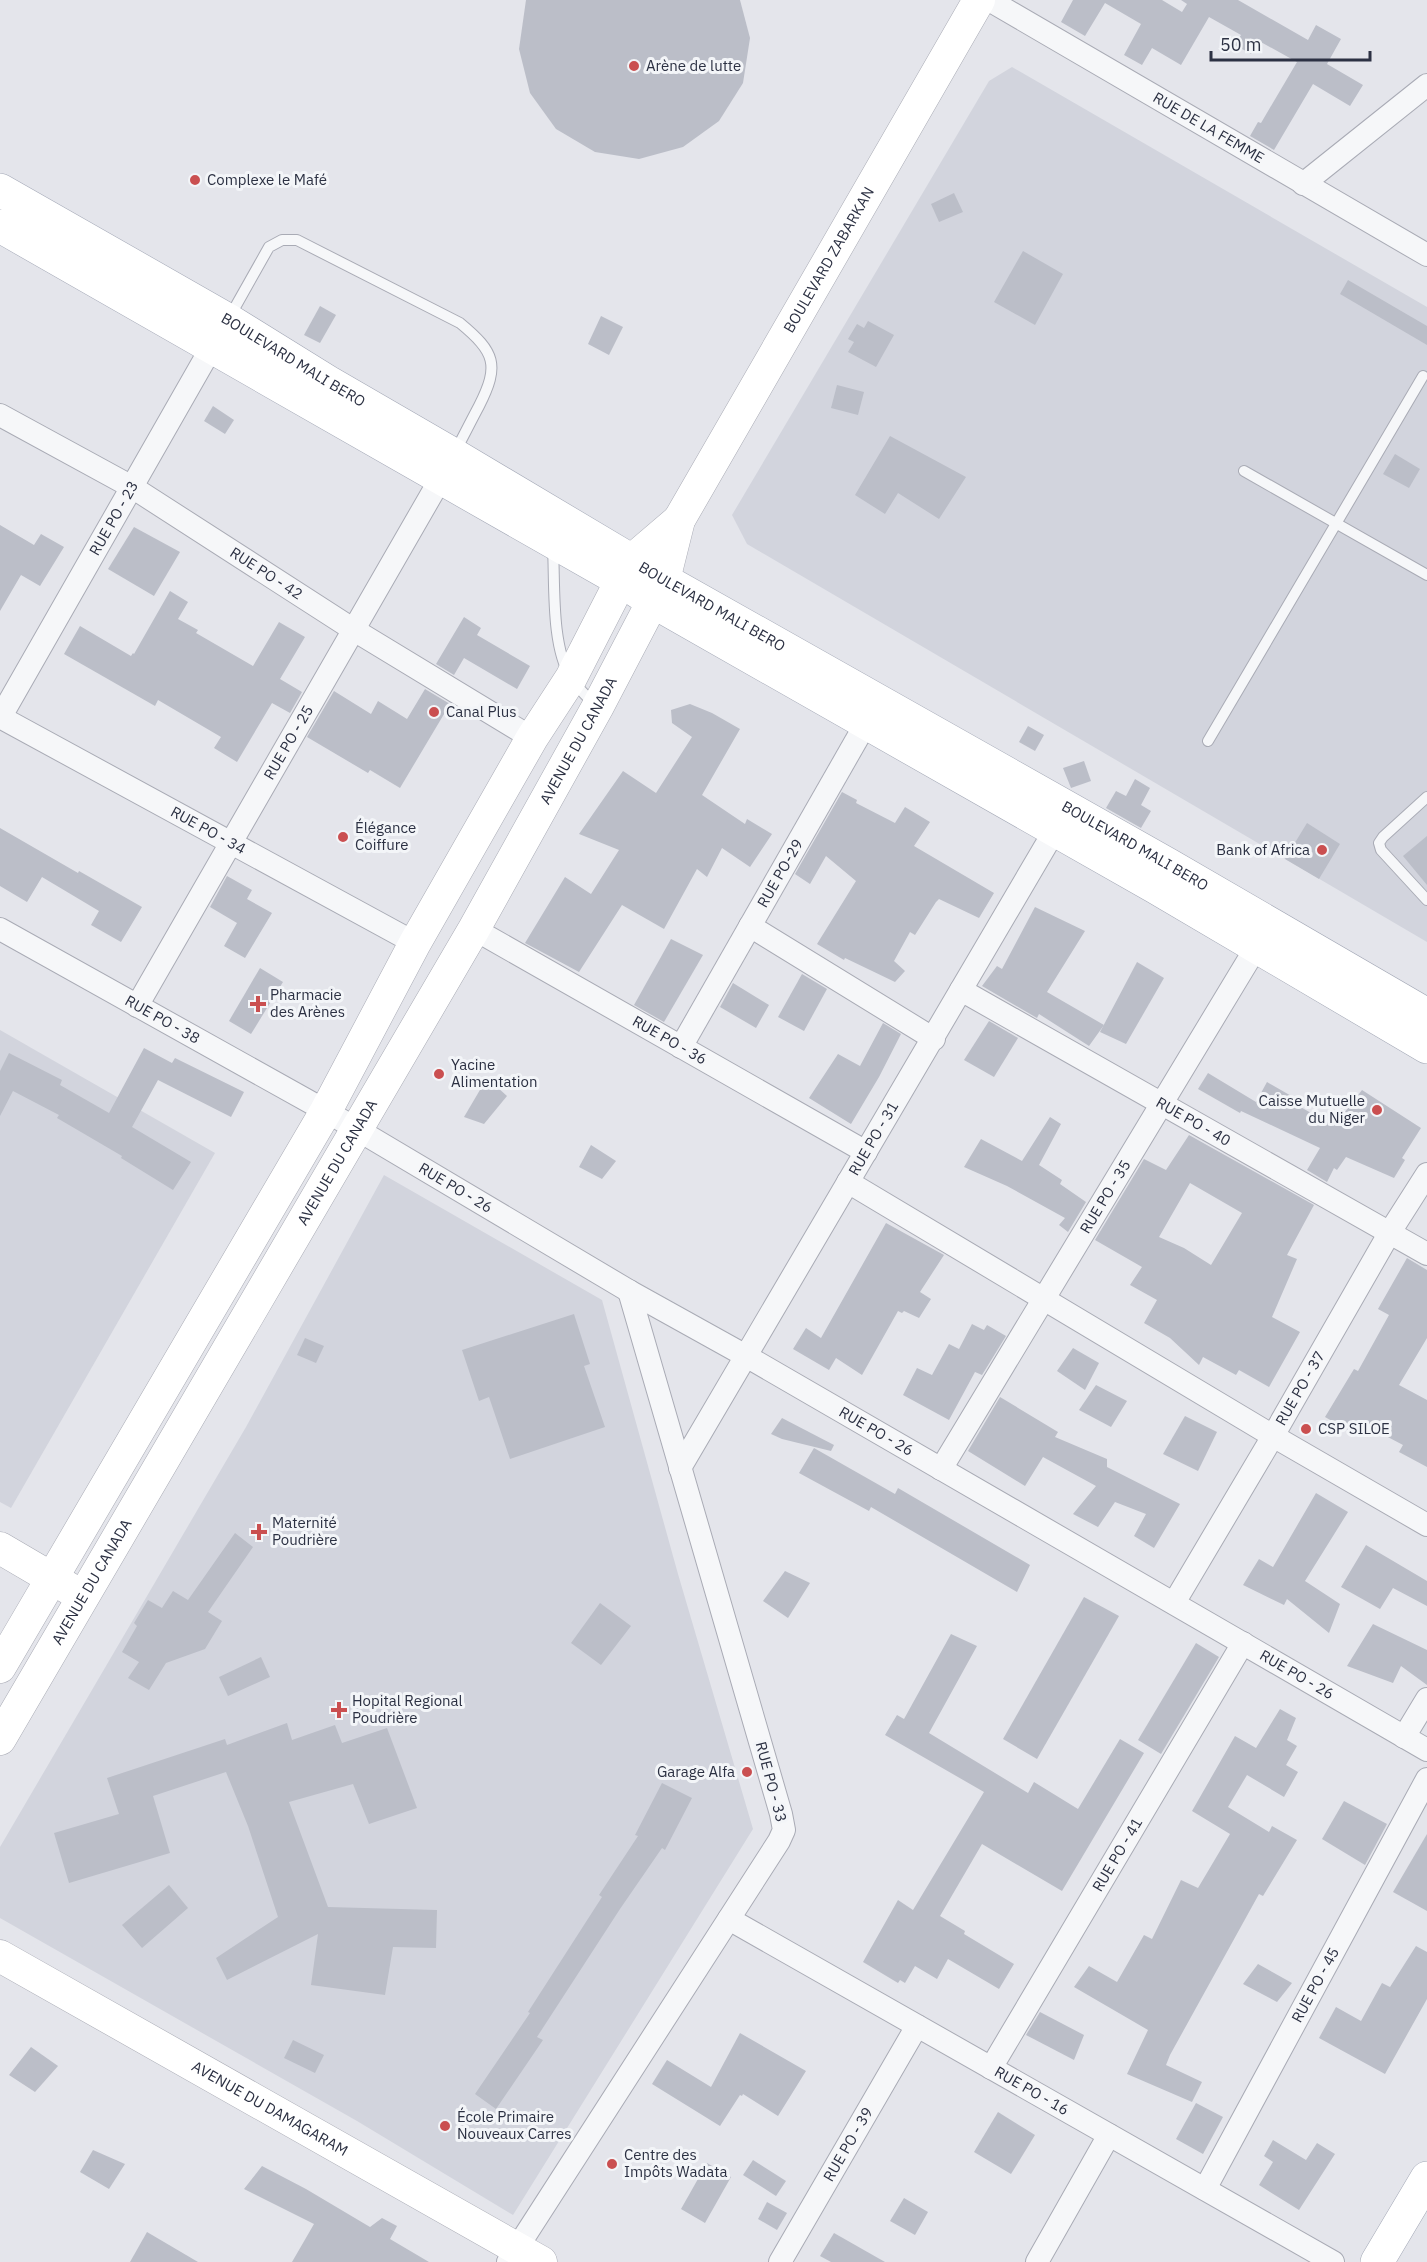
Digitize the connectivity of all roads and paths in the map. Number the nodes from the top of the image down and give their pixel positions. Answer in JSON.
{"nodes":[{"id":1,"x":979,"y":0,"type":"edge"},
{"id":2,"x":989,"y":0,"type":"edge"},
{"id":3,"x":1427,"y":84,"type":"edge"},
{"id":4,"x":1303,"y":184,"type":"junction"},
{"id":5,"x":0,"y":190,"type":"edge"},
{"id":6,"x":0,"y":226,"type":"edge"},
{"id":7,"x":1427,"y":255,"type":"edge"},
{"id":8,"x":220,"y":334,"type":"junction"},
{"id":9,"x":1423,"y":376,"type":"dead end"},
{"id":10,"x":0,"y":415,"type":"edge"},
{"id":11,"x":448,"y":466,"type":"junction"},
{"id":12,"x":1244,"y":471,"type":"dead end"},
{"id":13,"x":132,"y":487,"type":"junction"},
{"id":14,"x":679,"y":519,"type":"junction"},
{"id":15,"x":1336,"y":524,"type":"junction"},
{"id":16,"x":552,"y":541,"type":"junction"},
{"id":17,"x":625,"y":571,"type":"junction"},
{"id":18,"x":1427,"y":575,"type":"edge"},
{"id":19,"x":658,"y":591,"type":"junction"},
{"id":20,"x":354,"y":630,"type":"junction"},
{"id":21,"x":571,"y":678,"type":"junction"},
{"id":22,"x":597,"y":708,"type":"junction"},
{"id":23,"x":872,"y":712,"type":"junction"},
{"id":24,"x":0,"y":717,"type":"edge"},
{"id":25,"x":532,"y":738,"type":"junction"},
{"id":26,"x":1208,"y":741,"type":"dead end"},
{"id":27,"x":1427,"y":797,"type":"edge"},
{"id":28,"x":1061,"y":820,"type":"junction"},
{"id":29,"x":231,"y":843,"type":"junction"},
{"id":30,"x":1427,"y":900,"type":"edge"},
{"id":31,"x":750,"y":926,"type":"junction"},
{"id":32,"x":0,"y":929,"type":"edge"},
{"id":33,"x":474,"y":929,"type":"junction"},
{"id":34,"x":1264,"y":936,"type":"junction"},
{"id":35,"x":416,"y":943,"type":"junction"},
{"id":36,"x":961,"y":990,"type":"junction"},
{"id":37,"x":137,"y":1006,"type":"junction"},
{"id":38,"x":1427,"y":1015,"type":"edge"},
{"id":39,"x":934,"y":1039,"type":"junction"},
{"id":40,"x":681,"y":1047,"type":"junction"},
{"id":41,"x":1427,"y":1047,"type":"edge"},
{"id":42,"x":1162,"y":1103,"type":"junction"},
{"id":43,"x":326,"y":1111,"type":"junction"},
{"id":44,"x":358,"y":1130,"type":"junction"},
{"id":45,"x":866,"y":1152,"type":"junction"},
{"id":46,"x":1427,"y":1174,"type":"edge"},
{"id":47,"x":848,"y":1182,"type":"junction"},
{"id":48,"x":1389,"y":1232,"type":"junction"},
{"id":49,"x":1427,"y":1254,"type":"edge"},
{"id":50,"x":629,"y":1292,"type":"junction"},
{"id":51,"x":1044,"y":1299,"type":"junction"},
{"id":52,"x":746,"y":1356,"type":"junction"},
{"id":53,"x":1273,"y":1436,"type":"junction"},
{"id":54,"x":680,"y":1468,"type":"junction"},
{"id":55,"x":941,"y":1469,"type":"junction"},
{"id":56,"x":1427,"y":1525,"type":"edge"},
{"id":57,"x":0,"y":1548,"type":"edge"},
{"id":58,"x":53,"y":1578,"type":"junction"},
{"id":59,"x":83,"y":1598,"type":"junction"},
{"id":60,"x":1174,"y":1603,"type":"junction"},
{"id":61,"x":1243,"y":1643,"type":"junction"},
{"id":62,"x":0,"y":1667,"type":"edge"},
{"id":63,"x":1427,"y":1699,"type":"edge"},
{"id":64,"x":1404,"y":1737,"type":"junction"},
{"id":65,"x":0,"y":1739,"type":"edge"},
{"id":66,"x":1427,"y":1750,"type":"edge"},
{"id":67,"x":1427,"y":1779,"type":"edge"},
{"id":68,"x":729,"y":1919,"type":"junction"},
{"id":69,"x":0,"y":1956,"type":"edge"},
{"id":70,"x":917,"y":2026,"type":"junction"},
{"id":71,"x":991,"y":2068,"type":"junction"},
{"id":72,"x":1109,"y":2135,"type":"junction"},
{"id":73,"x":1427,"y":2178,"type":"edge"},
{"id":74,"x":1205,"y":2189,"type":"junction"},
{"id":75,"x":522,"y":2257,"type":"edge"},
{"id":76,"x":780,"y":2262,"type":"edge"},
{"id":77,"x":1037,"y":2262,"type":"edge"},
{"id":78,"x":1333,"y":2262,"type":"edge"},
{"id":79,"x":1377,"y":2262,"type":"edge"}],
"edges":[{"from":1,"to":14,"type":"street","name":"BOULEVARD ZABARKAN"},
{"from":2,"to":4,"type":"street","name":"RUE DE LA FEMME"},
{"from":3,"to":4,"type":"street"},
{"from":4,"to":7,"type":"street","name":"RUE DE LA FEMME"},
{"from":5,"to":8,"type":"main road","name":"BOULEVARD MALI BERO"},
{"from":6,"to":8,"type":"main road","name":"BOULEVARD MALI BERO"},
{"from":8,"to":11,"type":"main road","name":"BOULEVARD MALI BERO"},
{"from":8,"to":11,"type":"lane"},
{"from":8,"to":13,"type":"street","name":"RUE PO - 23"},
{"from":9,"to":15,"type":"lane"},
{"from":10,"to":13,"type":"street","name":"RUE PO - 42"},
{"from":11,"to":16,"type":"main road","name":"BOULEVARD MALI BERO"},
{"from":11,"to":17,"type":"main road","name":"BOULEVARD MALI BERO"},
{"from":11,"to":20,"type":"street","name":"RUE PO - 25"},
{"from":12,"to":15,"type":"lane"},
{"from":13,"to":20,"type":"street","name":"RUE PO - 42"},
{"from":13,"to":24,"type":"street","name":"RUE PO - 23"},
{"from":14,"to":17,"type":"street","name":"BOULEVARD ZABARKAN"},
{"from":14,"to":19,"type":"street","name":"BOULEVARD ZABARKAN"},
{"from":15,"to":18,"type":"lane"},
{"from":15,"to":26,"type":"lane"},
{"from":16,"to":17,"type":"main road","name":"BOULEVARD MALI BERO"},
{"from":16,"to":21,"type":"lane"},
{"from":17,"to":19,"type":"main road","name":"BOULEVARD MALI BERO"},
{"from":17,"to":21,"type":"street"},
{"from":19,"to":22,"type":"street","name":"AVENUE DU CANADA"},
{"from":19,"to":23,"type":"main road","name":"BOULEVARD MALI BERO"},
{"from":20,"to":25,"type":"street","name":"RUE PO - 42"},
{"from":20,"to":29,"type":"street","name":"RUE PO - 25"},
{"from":21,"to":22,"type":"lane"},
{"from":21,"to":25,"type":"street"},
{"from":22,"to":33,"type":"street","name":"AVENUE DU CANADA"},
{"from":23,"to":28,"type":"main road","name":"BOULEVARD MALI BERO"},
{"from":23,"to":31,"type":"street","name":"RUE PO-29"},
{"from":24,"to":29,"type":"street","name":"RUE PO - 34"},
{"from":25,"to":35,"type":"street"},
{"from":27,"to":30,"type":"lane"},
{"from":28,"to":34,"type":"main road","name":"BOULEVARD MALI BERO"},
{"from":28,"to":36,"type":"street","name":"RUE PO - 31"},
{"from":29,"to":35,"type":"street","name":"RUE PO - 34"},
{"from":29,"to":37,"type":"street","name":"RUE PO - 25"},
{"from":31,"to":39,"type":"street"},
{"from":31,"to":40,"type":"street","name":"RUE PO-29"},
{"from":32,"to":37,"type":"street","name":"RUE PO - 38"},
{"from":33,"to":40,"type":"street","name":"RUE PO - 36"},
{"from":33,"to":44,"type":"street","name":"AVENUE DU CANADA"},
{"from":34,"to":38,"type":"main road","name":"BOULEVARD MALI BERO"},
{"from":34,"to":41,"type":"main road","name":"BOULEVARD MALI BERO"},
{"from":34,"to":42,"type":"street","name":"RUE PO - 35"},
{"from":35,"to":43,"type":"street"},
{"from":36,"to":39,"type":"street","name":"RUE PO - 31"},
{"from":36,"to":42,"type":"street","name":"RUE PO - 40"},
{"from":37,"to":43,"type":"street","name":"RUE PO - 38"},
{"from":39,"to":45,"type":"street","name":"RUE PO - 31"},
{"from":40,"to":45,"type":"street","name":"RUE PO - 36"},
{"from":42,"to":48,"type":"street","name":"RUE PO - 40"},
{"from":42,"to":51,"type":"street","name":"RUE PO - 35"},
{"from":43,"to":44,"type":"street","name":"RUE PO - 26"},
{"from":43,"to":58,"type":"street"},
{"from":44,"to":50,"type":"street","name":"RUE PO - 26"},
{"from":44,"to":59,"type":"street","name":"AVENUE DU CANADA"},
{"from":45,"to":47,"type":"street","name":"RUE PO - 31"},
{"from":46,"to":48,"type":"street","name":"RUE PO - 37"},
{"from":47,"to":51,"type":"street"},
{"from":47,"to":52,"type":"street","name":"RUE PO - 31"},
{"from":48,"to":49,"type":"street","name":"RUE PO - 40"},
{"from":48,"to":53,"type":"street","name":"RUE PO - 37"},
{"from":50,"to":52,"type":"street","name":"RUE PO - 26"},
{"from":50,"to":54,"type":"street","name":"RUE PO - 33"},
{"from":51,"to":53,"type":"street"},
{"from":51,"to":55,"type":"street","name":"RUE PO - 35"},
{"from":52,"to":54,"type":"street","name":"RUE PO - 31"},
{"from":52,"to":55,"type":"street","name":"RUE PO - 26"},
{"from":53,"to":56,"type":"street"},
{"from":53,"to":60,"type":"street","name":"RUE PO - 37"},
{"from":54,"to":68,"type":"street","name":"RUE PO - 33"},
{"from":55,"to":60,"type":"street","name":"RUE PO - 26"},
{"from":57,"to":58,"type":"street"},
{"from":58,"to":59,"type":"street"},
{"from":58,"to":62,"type":"street"},
{"from":59,"to":65,"type":"street","name":"AVENUE DU CANADA"},
{"from":60,"to":61,"type":"street","name":"RUE PO - 26"},
{"from":61,"to":64,"type":"street","name":"RUE PO - 26"},
{"from":61,"to":71,"type":"street","name":"RUE PO - 41"},
{"from":63,"to":64,"type":"street"},
{"from":64,"to":66,"type":"street","name":"RUE PO - 26"},
{"from":67,"to":74,"type":"street","name":"RUE PO - 45"},
{"from":68,"to":70,"type":"street","name":"RUE PO - 16"},
{"from":68,"to":75,"type":"street","name":"RUE PO - 33"},
{"from":69,"to":75,"type":"street","name":"AVENUE DU DAMAGARAM"},
{"from":70,"to":71,"type":"street","name":"RUE PO - 16"},
{"from":70,"to":76,"type":"street","name":"RUE PO - 39"},
{"from":71,"to":72,"type":"street","name":"RUE PO - 16"},
{"from":72,"to":74,"type":"street","name":"RUE PO - 16"},
{"from":72,"to":77,"type":"street"},
{"from":73,"to":79,"type":"main road"},
{"from":74,"to":78,"type":"street","name":"RUE PO - 16"}]}
